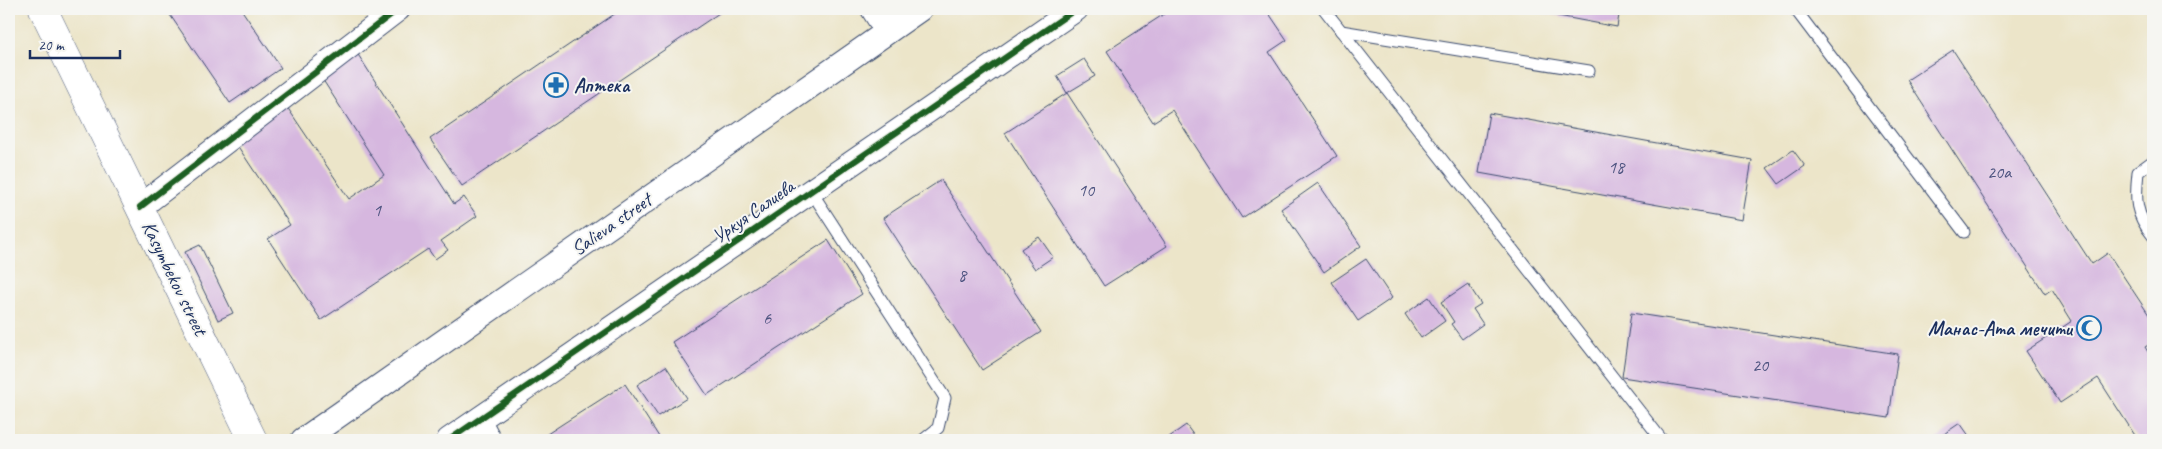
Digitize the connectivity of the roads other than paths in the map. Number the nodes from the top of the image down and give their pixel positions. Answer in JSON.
{"nodes":[{"id":1,"x":43,"y":9,"type":"edge"},
{"id":2,"x":398,"y":9,"type":"edge"},
{"id":3,"x":873,"y":9,"type":"edge"},
{"id":4,"x":920,"y":9,"type":"edge"},
{"id":5,"x":1076,"y":9,"type":"edge"},
{"id":6,"x":1324,"y":9,"type":"edge"},
{"id":7,"x":1795,"y":9,"type":"edge"},
{"id":8,"x":887,"y":30,"type":"junction"},
{"id":9,"x":1341,"y":31,"type":"junction"},
{"id":10,"x":1589,"y":71,"type":"dead end"},
{"id":11,"x":2153,"y":161,"type":"edge"},
{"id":12,"x":811,"y":191,"type":"junction"},
{"id":13,"x":140,"y":207,"type":"junction"},
{"id":14,"x":1964,"y":232,"type":"dead end"},
{"id":15,"x":2153,"y":236,"type":"edge"},
{"id":16,"x":484,"y":431,"type":"edge"},
{"id":17,"x":253,"y":440,"type":"edge"},
{"id":18,"x":303,"y":440,"type":"edge"},
{"id":19,"x":449,"y":440,"type":"edge"},
{"id":20,"x":923,"y":440,"type":"edge"},
{"id":21,"x":1662,"y":440,"type":"edge"}],
"edges":[{"from":1,"to":13,"type":"highway","name":"Kasymbekov street"},
{"from":2,"to":13,"type":"street"},
{"from":3,"to":8,"type":"street"},
{"from":4,"to":8,"type":"street","name":"Salieva street"},
{"from":5,"to":12,"type":"street","name":"Уркуя Салиева"},
{"from":6,"to":9,"type":"lane"},
{"from":7,"to":14,"type":"lane"},
{"from":8,"to":18,"type":"street","name":"Salieva street"},
{"from":9,"to":10,"type":"lane"},
{"from":9,"to":21,"type":"lane"},
{"from":11,"to":15,"type":"lane"},
{"from":12,"to":16,"type":"street","name":"Уркуя Салиева"},
{"from":12,"to":20,"type":"lane"},
{"from":13,"to":17,"type":"highway","name":"Kasymbekov street"},
{"from":16,"to":19,"type":"street","name":"Уркуя Салиева"}]}
